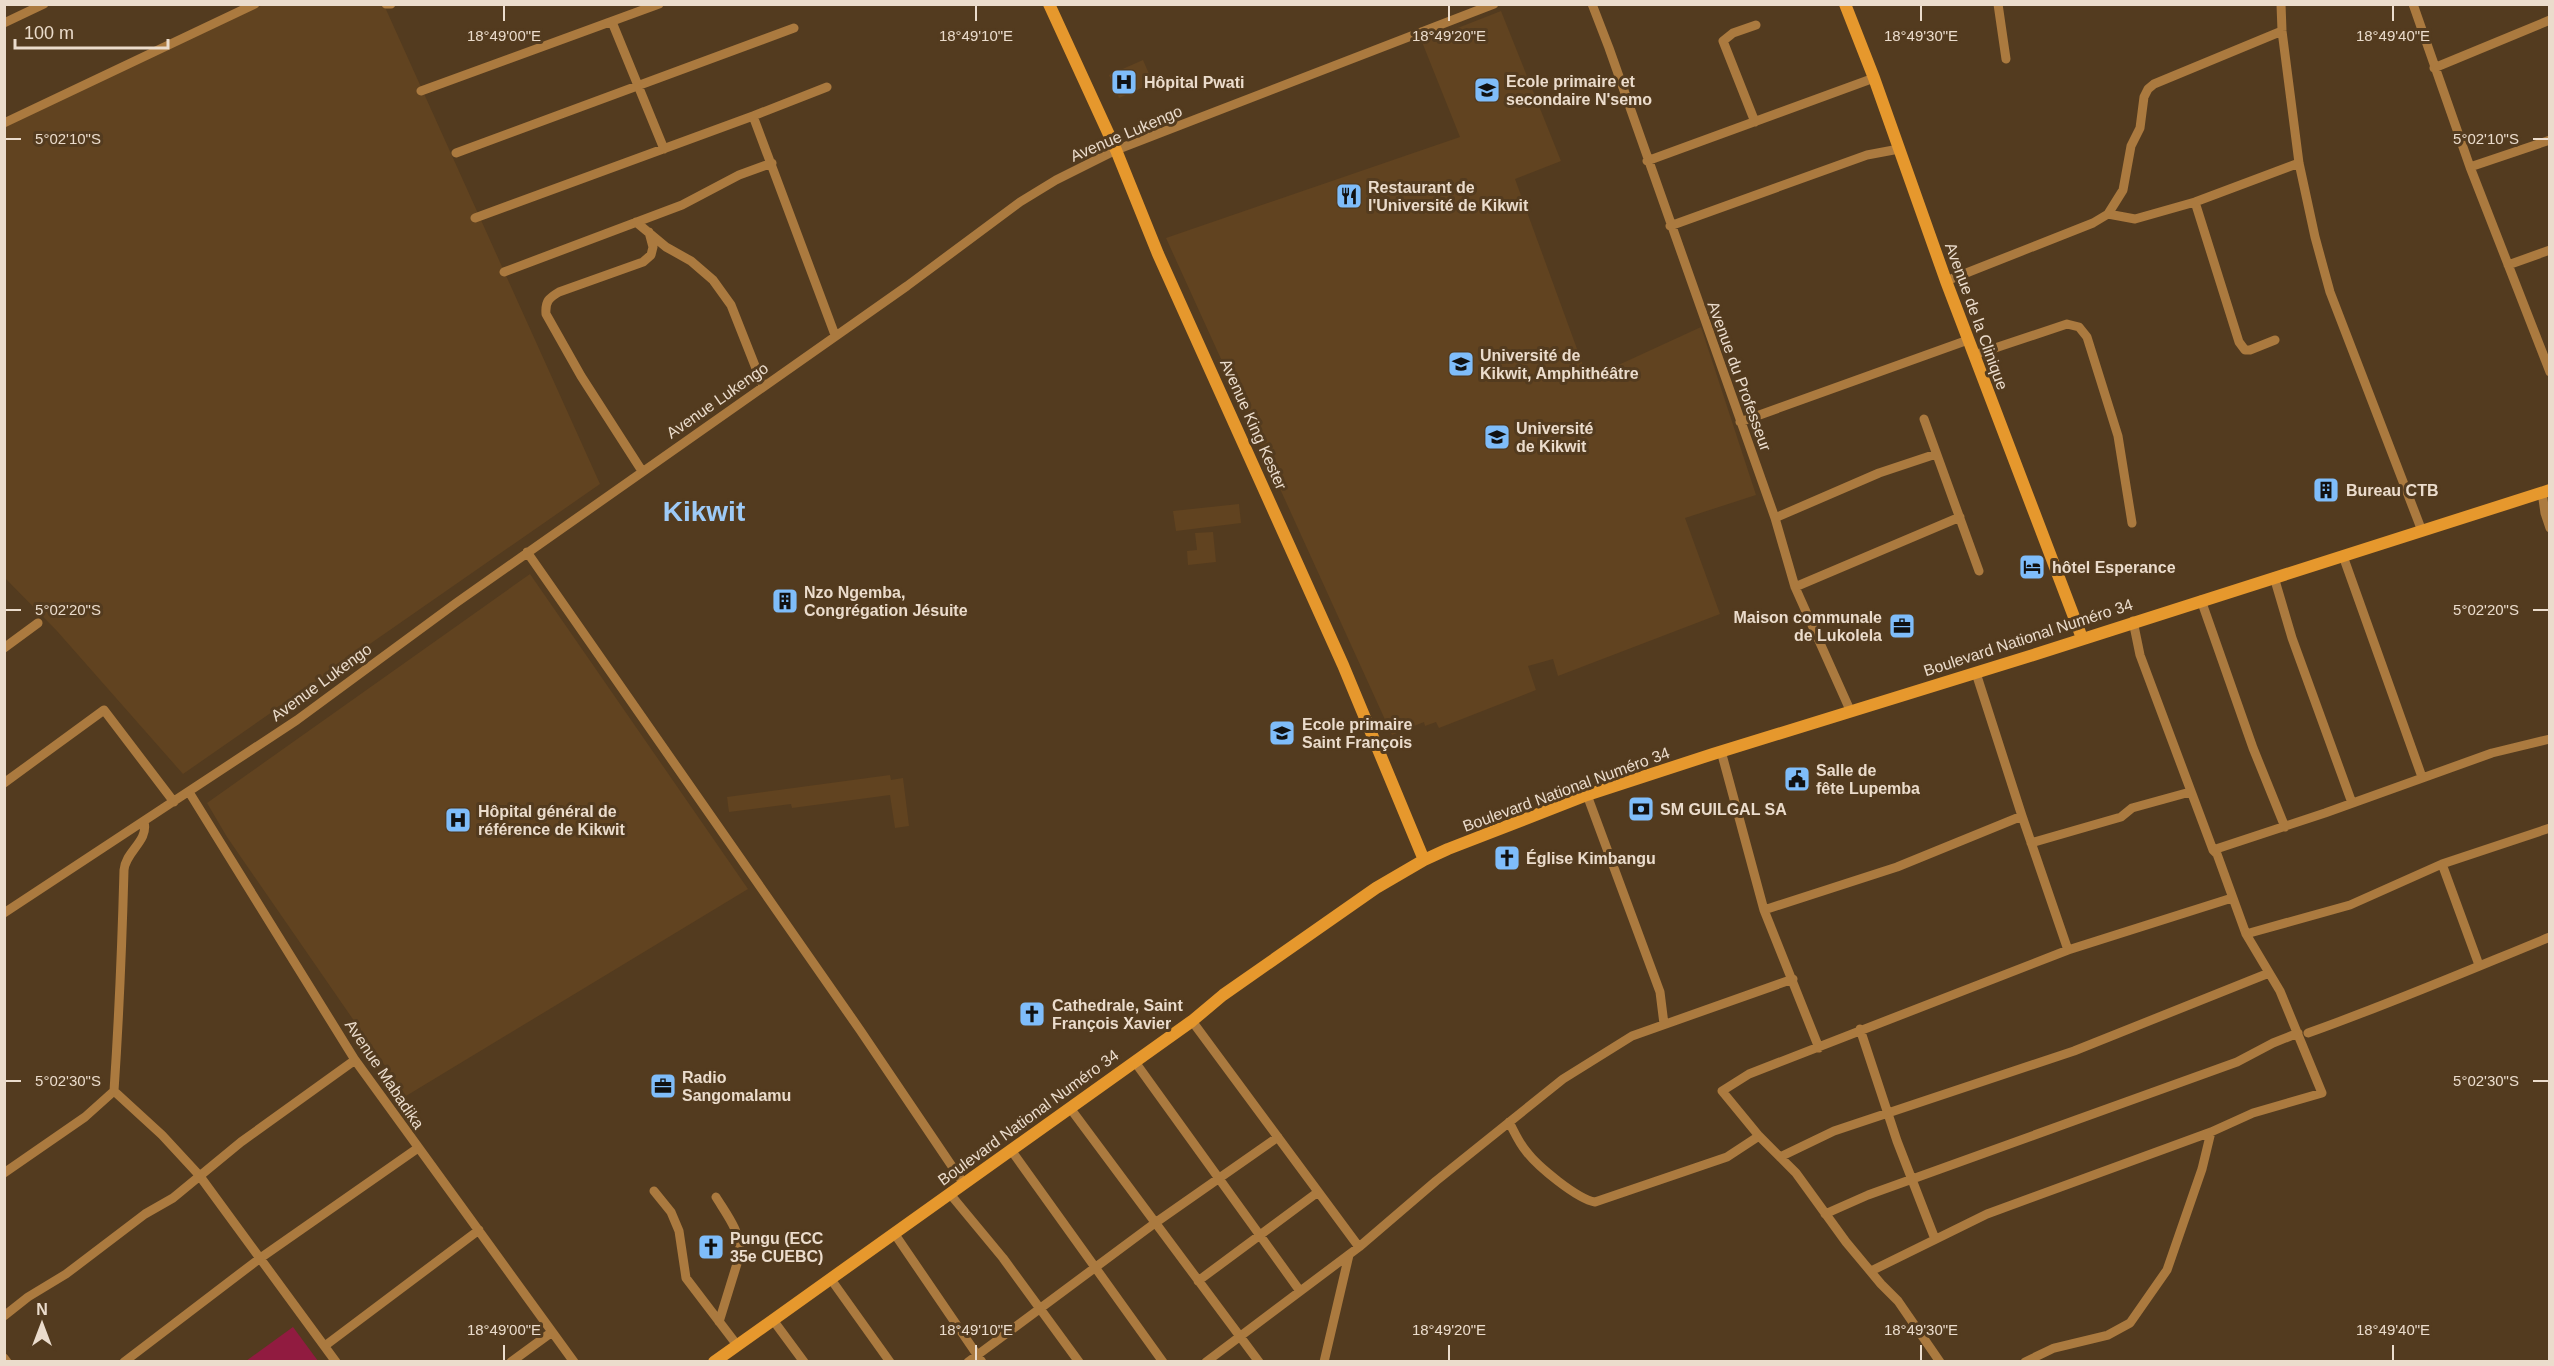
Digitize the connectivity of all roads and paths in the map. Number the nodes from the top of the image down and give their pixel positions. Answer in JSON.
{"nodes":[{"id":1,"x":44,"y":4,"type":"edge"},
{"id":2,"x":255,"y":4,"type":"edge"},
{"id":3,"x":659,"y":4,"type":"edge"},
{"id":4,"x":1049,"y":4,"type":"edge"},
{"id":5,"x":1494,"y":4,"type":"edge"},
{"id":6,"x":1592,"y":4,"type":"edge"},
{"id":7,"x":1845,"y":4,"type":"edge"},
{"id":8,"x":1998,"y":4,"type":"edge"},
{"id":9,"x":2281,"y":4,"type":"edge"},
{"id":10,"x":2413,"y":4,"type":"edge"},
{"id":11,"x":2550,"y":20,"type":"edge"},
{"id":12,"x":4,"y":22,"type":"edge"},
{"id":13,"x":612,"y":22,"type":"junction"},
{"id":14,"x":1756,"y":25,"type":"dead end"},
{"id":15,"x":794,"y":28,"type":"dead end"},
{"id":16,"x":2282,"y":31,"type":"junction"},
{"id":17,"x":2006,"y":59,"type":"dead end"},
{"id":18,"x":2434,"y":68,"type":"junction"},
{"id":19,"x":1874,"y":78,"type":"junction"},
{"id":20,"x":638,"y":86,"type":"junction"},
{"id":21,"x":826,"y":87,"type":"dead end"},
{"id":22,"x":422,"y":91,"type":"dead end"},
{"id":23,"x":753,"y":116,"type":"junction"},
{"id":24,"x":1755,"y":122,"type":"junction"},
{"id":25,"x":4,"y":123,"type":"edge"},
{"id":26,"x":2550,"y":140,"type":"edge"},
{"id":27,"x":1899,"y":148,"type":"junction"},
{"id":28,"x":664,"y":149,"type":"junction"},
{"id":29,"x":1116,"y":150,"type":"junction"},
{"id":30,"x":456,"y":153,"type":"dead end"},
{"id":31,"x":1647,"y":161,"type":"junction"},
{"id":32,"x":772,"y":163,"type":"junction"},
{"id":33,"x":2299,"y":163,"type":"junction"},
{"id":34,"x":2470,"y":167,"type":"junction"},
{"id":35,"x":2194,"y":202,"type":"junction"},
{"id":36,"x":2108,"y":214,"type":"junction"},
{"id":37,"x":475,"y":218,"type":"dead end"},
{"id":38,"x":636,"y":222,"type":"junction"},
{"id":39,"x":1670,"y":226,"type":"junction"},
{"id":40,"x":649,"y":232,"type":"junction"},
{"id":41,"x":2550,"y":250,"type":"edge"},
{"id":42,"x":2508,"y":265,"type":"junction"},
{"id":43,"x":504,"y":272,"type":"dead end"},
{"id":44,"x":1946,"y":281,"type":"junction"},
{"id":45,"x":835,"y":335,"type":"junction"},
{"id":46,"x":1968,"y":340,"type":"junction"},
{"id":47,"x":2275,"y":340,"type":"dead end"},
{"id":48,"x":1974,"y":355,"type":"junction"},
{"id":49,"x":2550,"y":372,"type":"edge"},
{"id":50,"x":763,"y":386,"type":"junction"},
{"id":51,"x":1924,"y":419,"type":"dead end"},
{"id":52,"x":1740,"y":423,"type":"junction"},
{"id":53,"x":1936,"y":453,"type":"junction"},
{"id":54,"x":642,"y":471,"type":"junction"},
{"id":55,"x":2546,"y":491,"type":"edge"},
{"id":56,"x":1960,"y":517,"type":"junction"},
{"id":57,"x":1775,"y":518,"type":"junction"},
{"id":58,"x":2132,"y":523,"type":"dead end"},
{"id":59,"x":2550,"y":528,"type":"edge"},
{"id":60,"x":2422,"y":531,"type":"junction"},
{"id":61,"x":527,"y":552,"type":"junction"},
{"id":62,"x":2343,"y":556,"type":"junction"},
{"id":63,"x":1979,"y":571,"type":"dead end"},
{"id":64,"x":2274,"y":577,"type":"junction"},
{"id":65,"x":1795,"y":587,"type":"junction"},
{"id":66,"x":2201,"y":600,"type":"junction"},
{"id":67,"x":2133,"y":621,"type":"junction"},
{"id":68,"x":39,"y":622,"type":"dead end"},
{"id":69,"x":2082,"y":638,"type":"junction"},
{"id":70,"x":4,"y":648,"type":"edge"},
{"id":71,"x":1976,"y":672,"type":"junction"},
{"id":72,"x":1850,"y":710,"type":"junction"},
{"id":73,"x":2550,"y":739,"type":"edge"},
{"id":74,"x":1721,"y":751,"type":"junction"},
{"id":75,"x":2422,"y":777,"type":"junction"},
{"id":76,"x":4,"y":783,"type":"edge"},
{"id":77,"x":189,"y":792,"type":"junction"},
{"id":78,"x":2190,"y":792,"type":"junction"},
{"id":79,"x":1587,"y":795,"type":"junction"},
{"id":80,"x":174,"y":801,"type":"junction"},
{"id":81,"x":2352,"y":803,"type":"junction"},
{"id":82,"x":2022,"y":816,"type":"junction"},
{"id":83,"x":144,"y":822,"type":"junction"},
{"id":84,"x":2285,"y":827,"type":"junction"},
{"id":85,"x":2550,"y":828,"type":"edge"},
{"id":86,"x":2031,"y":843,"type":"junction"},
{"id":87,"x":2213,"y":850,"type":"junction"},
{"id":88,"x":1424,"y":860,"type":"junction"},
{"id":89,"x":2442,"y":864,"type":"junction"},
{"id":90,"x":2232,"y":898,"type":"junction"},
{"id":91,"x":1764,"y":910,"type":"junction"},
{"id":92,"x":5,"y":911,"type":"edge"},
{"id":93,"x":2246,"y":934,"type":"junction"},
{"id":94,"x":2550,"y":937,"type":"edge"},
{"id":95,"x":2068,"y":950,"type":"junction"},
{"id":96,"x":2479,"y":965,"type":"junction"},
{"id":97,"x":2269,"y":973,"type":"junction"},
{"id":98,"x":1792,"y":979,"type":"junction"},
{"id":99,"x":1192,"y":1021,"type":"junction"},
{"id":100,"x":1664,"y":1024,"type":"junction"},
{"id":101,"x":1860,"y":1029,"type":"junction"},
{"id":102,"x":2298,"y":1033,"type":"junction"},
{"id":103,"x":2308,"y":1033,"type":"dead end"},
{"id":104,"x":1819,"y":1048,"type":"junction"},
{"id":105,"x":355,"y":1060,"type":"junction"},
{"id":106,"x":1135,"y":1062,"type":"junction"},
{"id":107,"x":114,"y":1091,"type":"junction"},
{"id":108,"x":1070,"y":1108,"type":"junction"},
{"id":109,"x":1888,"y":1114,"type":"junction"},
{"id":110,"x":1509,"y":1122,"type":"junction"},
{"id":111,"x":2211,"y":1132,"type":"junction"},
{"id":112,"x":1759,"y":1136,"type":"junction"},
{"id":113,"x":1278,"y":1137,"type":"junction"},
{"id":114,"x":418,"y":1149,"type":"junction"},
{"id":115,"x":1011,"y":1150,"type":"junction"},
{"id":116,"x":1780,"y":1157,"type":"junction"},
{"id":117,"x":4,"y":1173,"type":"edge"},
{"id":118,"x":199,"y":1175,"type":"junction"},
{"id":119,"x":1220,"y":1177,"type":"junction"},
{"id":120,"x":1912,"y":1180,"type":"junction"},
{"id":121,"x":964,"y":1184,"type":"junction"},
{"id":122,"x":654,"y":1191,"type":"dead end"},
{"id":123,"x":1318,"y":1192,"type":"junction"},
{"id":124,"x":950,"y":1194,"type":"junction"},
{"id":125,"x":716,"y":1197,"type":"dead end"},
{"id":126,"x":1825,"y":1214,"type":"junction"},
{"id":127,"x":1155,"y":1223,"type":"junction"},
{"id":128,"x":479,"y":1230,"type":"junction"},
{"id":129,"x":894,"y":1233,"type":"junction"},
{"id":130,"x":1260,"y":1234,"type":"junction"},
{"id":131,"x":1935,"y":1239,"type":"junction"},
{"id":132,"x":1359,"y":1247,"type":"junction"},
{"id":133,"x":1348,"y":1255,"type":"junction"},
{"id":134,"x":260,"y":1259,"type":"junction"},
{"id":135,"x":1097,"y":1267,"type":"junction"},
{"id":136,"x":1871,"y":1270,"type":"junction"},
{"id":137,"x":830,"y":1278,"type":"junction"},
{"id":138,"x":1198,"y":1281,"type":"junction"},
{"id":139,"x":1300,"y":1291,"type":"junction"},
{"id":140,"x":1041,"y":1309,"type":"junction"},
{"id":141,"x":4,"y":1316,"type":"edge"},
{"id":142,"x":774,"y":1320,"type":"junction"},
{"id":143,"x":719,"y":1322,"type":"junction"},
{"id":144,"x":552,"y":1332,"type":"junction"},
{"id":145,"x":1241,"y":1336,"type":"junction"},
{"id":146,"x":326,"y":1346,"type":"junction"},
{"id":147,"x":737,"y":1346,"type":"junction"},
{"id":148,"x":980,"y":1358,"type":"edge"},
{"id":149,"x":124,"y":1362,"type":"edge"},
{"id":150,"x":336,"y":1362,"type":"edge"},
{"id":151,"x":512,"y":1362,"type":"edge"},
{"id":152,"x":574,"y":1362,"type":"edge"},
{"id":153,"x":714,"y":1362,"type":"edge"},
{"id":154,"x":804,"y":1362,"type":"edge"},
{"id":155,"x":890,"y":1362,"type":"edge"},
{"id":156,"x":968,"y":1362,"type":"edge"},
{"id":157,"x":1079,"y":1362,"type":"edge"},
{"id":158,"x":1163,"y":1362,"type":"edge"},
{"id":159,"x":1206,"y":1362,"type":"edge"},
{"id":160,"x":1259,"y":1362,"type":"edge"},
{"id":161,"x":1324,"y":1362,"type":"edge"},
{"id":162,"x":1940,"y":1362,"type":"edge"},
{"id":163,"x":2025,"y":1362,"type":"edge"}],
"edges":[{"from":1,"to":12,"type":"street"},
{"from":2,"to":25,"type":"street"},
{"from":3,"to":13,"type":"street"},
{"from":4,"to":29,"type":"main road","name":"Avenue King Kester"},
{"from":5,"to":29,"type":"street","name":"Avenue Lukengo"},
{"from":6,"to":31,"type":"street","name":"Avenue du Professeur"},
{"from":7,"to":19,"type":"main road","name":"Avenue de la Clinique"},
{"from":8,"to":17,"type":"street"},
{"from":9,"to":16,"type":"street"},
{"from":10,"to":18,"type":"street"},
{"from":11,"to":18,"type":"street"},
{"from":13,"to":20,"type":"street"},
{"from":13,"to":22,"type":"street"},
{"from":14,"to":24,"type":"street"},
{"from":15,"to":20,"type":"street"},
{"from":16,"to":33,"type":"street"},
{"from":16,"to":36,"type":"street"},
{"from":18,"to":34,"type":"street"},
{"from":19,"to":24,"type":"street"},
{"from":19,"to":27,"type":"main road","name":"Avenue de la Clinique"},
{"from":20,"to":28,"type":"street"},
{"from":20,"to":30,"type":"street"},
{"from":21,"to":23,"type":"street"},
{"from":23,"to":28,"type":"street"},
{"from":23,"to":32,"type":"street"},
{"from":24,"to":31,"type":"street"},
{"from":26,"to":34,"type":"street"},
{"from":27,"to":39,"type":"street"},
{"from":27,"to":44,"type":"main road","name":"Avenue de la Clinique"},
{"from":28,"to":37,"type":"street"},
{"from":29,"to":45,"type":"street","name":"Avenue Lukengo"},
{"from":29,"to":88,"type":"main road","name":"Avenue King Kester"},
{"from":31,"to":39,"type":"street","name":"Avenue du Professeur"},
{"from":32,"to":38,"type":"street"},
{"from":32,"to":45,"type":"street"},
{"from":33,"to":35,"type":"street"},
{"from":33,"to":60,"type":"street"},
{"from":34,"to":42,"type":"street"},
{"from":35,"to":36,"type":"street"},
{"from":35,"to":47,"type":"street"},
{"from":36,"to":44,"type":"street"},
{"from":38,"to":40,"type":"street"},
{"from":38,"to":43,"type":"street"},
{"from":39,"to":52,"type":"street","name":"Avenue du Professeur"},
{"from":40,"to":50,"type":"street"},
{"from":40,"to":54,"type":"street"},
{"from":41,"to":42,"type":"street"},
{"from":42,"to":49,"type":"street"},
{"from":44,"to":46,"type":"main road","name":"Avenue de la Clinique"},
{"from":45,"to":50,"type":"street","name":"Avenue Lukengo"},
{"from":46,"to":48,"type":"main road","name":"Avenue de la Clinique"},
{"from":46,"to":52,"type":"street"},
{"from":48,"to":58,"type":"street"},
{"from":48,"to":69,"type":"main road","name":"Avenue de la Clinique"},
{"from":50,"to":54,"type":"street","name":"Avenue Lukengo"},
{"from":51,"to":53,"type":"street"},
{"from":52,"to":57,"type":"street","name":"Avenue du Professeur"},
{"from":53,"to":56,"type":"street"},
{"from":53,"to":57,"type":"street"},
{"from":54,"to":61,"type":"street","name":"Avenue Lukengo"},
{"from":55,"to":59,"type":"street"},
{"from":55,"to":60,"type":"main road","name":"Boulevard National Numéro 34"},
{"from":56,"to":63,"type":"street"},
{"from":56,"to":65,"type":"street"},
{"from":57,"to":65,"type":"street","name":"Avenue du Professeur"},
{"from":60,"to":62,"type":"main road","name":"Boulevard National Numéro 34"},
{"from":61,"to":77,"type":"street","name":"Avenue Lukengo"},
{"from":61,"to":121,"type":"street"},
{"from":62,"to":64,"type":"main road","name":"Boulevard National Numéro 34"},
{"from":62,"to":75,"type":"street"},
{"from":64,"to":66,"type":"main road","name":"Boulevard National Numéro 34"},
{"from":64,"to":81,"type":"street"},
{"from":65,"to":72,"type":"street","name":"Avenue du Professeur"},
{"from":66,"to":67,"type":"main road","name":"Boulevard National Numéro 34"},
{"from":66,"to":84,"type":"street"},
{"from":67,"to":69,"type":"main road","name":"Boulevard National Numéro 34"},
{"from":67,"to":78,"type":"street"},
{"from":68,"to":70,"type":"street"},
{"from":69,"to":71,"type":"main road","name":"Boulevard National Numéro 34"},
{"from":71,"to":72,"type":"main road","name":"Boulevard National Numéro 34"},
{"from":71,"to":82,"type":"street"},
{"from":72,"to":74,"type":"main road","name":"Boulevard National Numéro 34"},
{"from":73,"to":75,"type":"street"},
{"from":74,"to":79,"type":"main road","name":"Boulevard National Numéro 34"},
{"from":74,"to":91,"type":"street"},
{"from":75,"to":81,"type":"street"},
{"from":76,"to":80,"type":"street"},
{"from":77,"to":80,"type":"street","name":"Avenue Lukengo"},
{"from":77,"to":105,"type":"street","name":"Avenue Mabadika"},
{"from":78,"to":86,"type":"street"},
{"from":78,"to":87,"type":"street"},
{"from":79,"to":88,"type":"main road","name":"Boulevard National Numéro 34"},
{"from":79,"to":100,"type":"street"},
{"from":80,"to":83,"type":"street","name":"Avenue Lukengo"},
{"from":81,"to":84,"type":"street"},
{"from":82,"to":86,"type":"street"},
{"from":82,"to":91,"type":"street"},
{"from":83,"to":92,"type":"street","name":"Avenue Lukengo"},
{"from":83,"to":107,"type":"street"},
{"from":84,"to":87,"type":"street"},
{"from":85,"to":89,"type":"street"},
{"from":86,"to":95,"type":"street"},
{"from":87,"to":90,"type":"street"},
{"from":88,"to":99,"type":"main road","name":"Boulevard National Numéro 34"},
{"from":89,"to":93,"type":"street"},
{"from":89,"to":96,"type":"street"},
{"from":90,"to":93,"type":"street"},
{"from":90,"to":95,"type":"street"},
{"from":91,"to":98,"type":"street"},
{"from":93,"to":97,"type":"street"},
{"from":94,"to":96,"type":"street"},
{"from":95,"to":101,"type":"street"},
{"from":96,"to":103,"type":"street"},
{"from":97,"to":102,"type":"street"},
{"from":97,"to":109,"type":"street"},
{"from":98,"to":100,"type":"street"},
{"from":98,"to":104,"type":"street"},
{"from":99,"to":106,"type":"main road","name":"Boulevard National Numéro 34"},
{"from":99,"to":113,"type":"street"},
{"from":100,"to":110,"type":"street"},
{"from":101,"to":104,"type":"street"},
{"from":101,"to":109,"type":"street"},
{"from":102,"to":111,"type":"street"},
{"from":102,"to":120,"type":"street"},
{"from":104,"to":112,"type":"street"},
{"from":105,"to":114,"type":"street","name":"Avenue Mabadika"},
{"from":105,"to":118,"type":"street"},
{"from":106,"to":108,"type":"main road","name":"Boulevard National Numéro 34"},
{"from":106,"to":119,"type":"street"},
{"from":107,"to":117,"type":"street"},
{"from":107,"to":118,"type":"street"},
{"from":108,"to":115,"type":"main road","name":"Boulevard National Numéro 34"},
{"from":108,"to":127,"type":"street"},
{"from":109,"to":116,"type":"street"},
{"from":109,"to":120,"type":"street"},
{"from":110,"to":112,"type":"street"},
{"from":110,"to":132,"type":"street"},
{"from":111,"to":131,"type":"street"},
{"from":111,"to":163,"type":"street"},
{"from":112,"to":116,"type":"street"},
{"from":113,"to":119,"type":"street"},
{"from":113,"to":123,"type":"street"},
{"from":114,"to":128,"type":"street","name":"Avenue Mabadika"},
{"from":114,"to":134,"type":"street"},
{"from":115,"to":121,"type":"main road","name":"Boulevard National Numéro 34"},
{"from":115,"to":135,"type":"street"},
{"from":116,"to":126,"type":"street"},
{"from":118,"to":134,"type":"street"},
{"from":118,"to":141,"type":"street"},
{"from":119,"to":127,"type":"street"},
{"from":119,"to":130,"type":"street"},
{"from":120,"to":126,"type":"street"},
{"from":120,"to":131,"type":"street"},
{"from":121,"to":124,"type":"main road","name":"Boulevard National Numéro 34"},
{"from":122,"to":143,"type":"street"},
{"from":123,"to":130,"type":"street"},
{"from":123,"to":132,"type":"street"},
{"from":124,"to":129,"type":"main road","name":"Boulevard National Numéro 34"},
{"from":124,"to":140,"type":"street"},
{"from":125,"to":143,"type":"street"},
{"from":126,"to":136,"type":"street"},
{"from":127,"to":135,"type":"street"},
{"from":127,"to":138,"type":"street"},
{"from":128,"to":144,"type":"street","name":"Avenue Mabadika"},
{"from":128,"to":146,"type":"street"},
{"from":129,"to":137,"type":"main road","name":"Boulevard National Numéro 34"},
{"from":129,"to":148,"type":"street"},
{"from":130,"to":138,"type":"street"},
{"from":130,"to":139,"type":"street"},
{"from":131,"to":136,"type":"street"},
{"from":132,"to":133,"type":"street"},
{"from":133,"to":139,"type":"street"},
{"from":133,"to":161,"type":"street"},
{"from":134,"to":146,"type":"street"},
{"from":134,"to":149,"type":"street"},
{"from":135,"to":140,"type":"street"},
{"from":135,"to":158,"type":"street"},
{"from":136,"to":162,"type":"street"},
{"from":137,"to":142,"type":"main road","name":"Boulevard National Numéro 34"},
{"from":137,"to":155,"type":"street"},
{"from":138,"to":145,"type":"street"},
{"from":139,"to":145,"type":"street"},
{"from":140,"to":148,"type":"street"},
{"from":140,"to":157,"type":"street"},
{"from":142,"to":147,"type":"main road","name":"Boulevard National Numéro 34"},
{"from":142,"to":154,"type":"street"},
{"from":143,"to":147,"type":"street"},
{"from":144,"to":151,"type":"street"},
{"from":144,"to":152,"type":"street","name":"Avenue Mabadika"},
{"from":145,"to":159,"type":"street"},
{"from":145,"to":160,"type":"street"},
{"from":146,"to":150,"type":"street"},
{"from":147,"to":153,"type":"main road","name":"Boulevard National Numéro 34"},
{"from":148,"to":156,"type":"street"}]}
